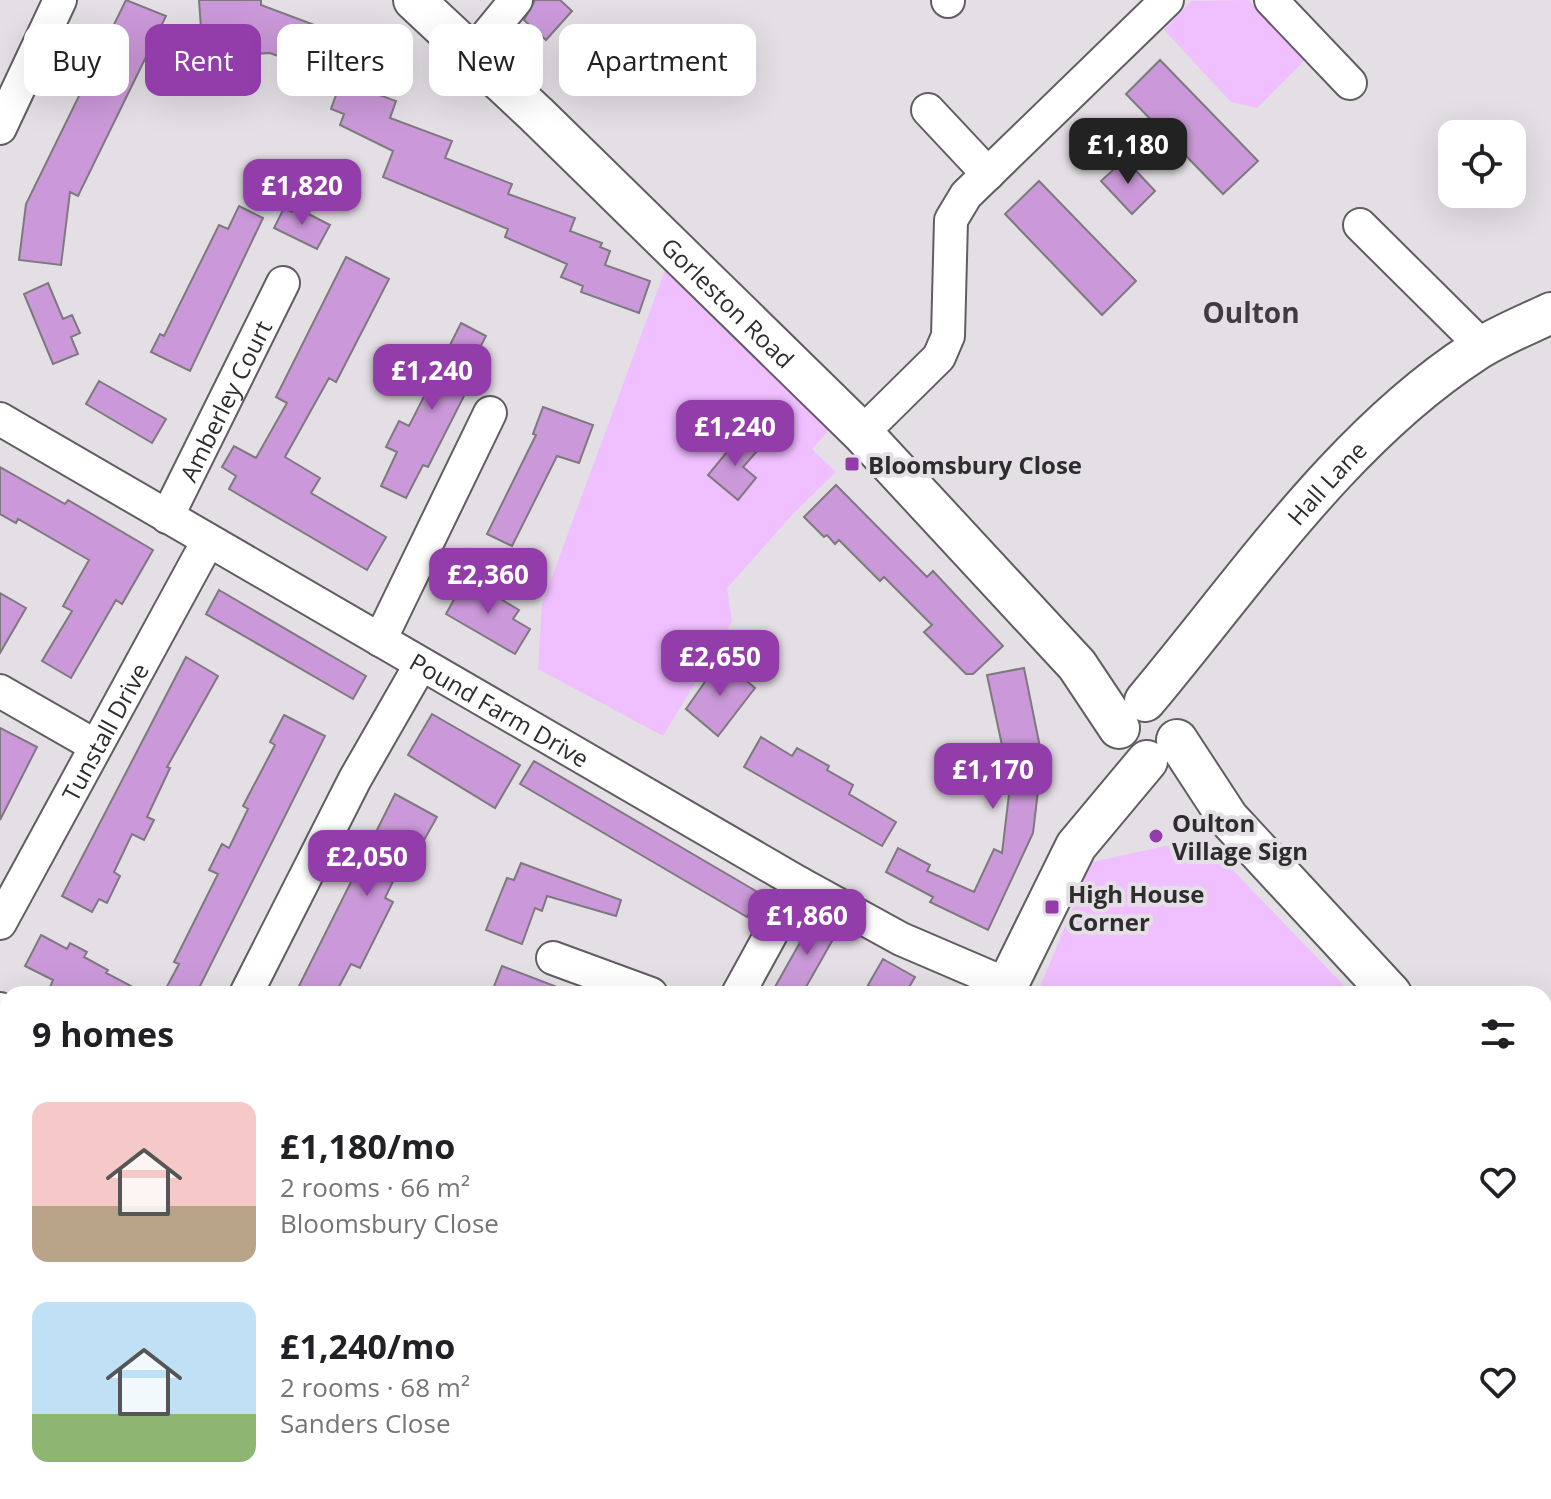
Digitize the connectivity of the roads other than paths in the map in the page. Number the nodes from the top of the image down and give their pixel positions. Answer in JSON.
{"nodes":[{"id":1,"x":60,"y":0,"type":"edge"},
{"id":2,"x":414,"y":0,"type":"edge"},
{"id":3,"x":516,"y":0,"type":"edge"},
{"id":4,"x":1167,"y":0,"type":"edge"},
{"id":5,"x":1271,"y":0,"type":"edge"},
{"id":6,"x":439,"y":24,"type":"edge"},
{"id":7,"x":496,"y":24,"type":"edge"},
{"id":8,"x":1350,"y":83,"type":"dead end"},
{"id":9,"x":516,"y":96,"type":"edge"},
{"id":10,"x":928,"y":110,"type":"dead end"},
{"id":11,"x":0,"y":128,"type":"edge"},
{"id":12,"x":988,"y":174,"type":"junction"},
{"id":13,"x":1360,"y":225,"type":"dead end"},
{"id":14,"x":283,"y":283,"type":"dead end"},
{"id":15,"x":1551,"y":313,"type":"edge"},
{"id":16,"x":1483,"y":347,"type":"junction"},
{"id":17,"x":490,"y":413,"type":"dead end"},
{"id":18,"x":0,"y":419,"type":"edge"},
{"id":19,"x":862,"y":433,"type":"junction"},
{"id":20,"x":167,"y":517,"type":"junction"},
{"id":21,"x":208,"y":541,"type":"junction"},
{"id":22,"x":380,"y":640,"type":"junction"},
{"id":23,"x":421,"y":664,"type":"junction"},
{"id":24,"x":0,"y":691,"type":"edge"},
{"id":25,"x":1147,"y":732,"type":"junction"},
{"id":26,"x":94,"y":745,"type":"junction"},
{"id":27,"x":799,"y":883,"type":"junction"},
{"id":28,"x":0,"y":923,"type":"edge"},
{"id":29,"x":553,"y":958,"type":"dead end"},
{"id":30,"x":250,"y":986,"type":"edge"},
{"id":31,"x":629,"y":986,"type":"edge"},
{"id":32,"x":742,"y":986,"type":"edge"},
{"id":33,"x":998,"y":986,"type":"edge"},
{"id":34,"x":1006,"y":986,"type":"edge"},
{"id":35,"x":1384,"y":986,"type":"edge"}],
"edges":[{"from":1,"to":11,"type":"street"},
{"from":2,"to":6,"type":"main road","name":"Gorleston Road"},
{"from":3,"to":7,"type":"street"},
{"from":4,"to":12,"type":"street"},
{"from":5,"to":8,"type":"street"},
{"from":9,"to":19,"type":"main road","name":"Gorleston Road"},
{"from":10,"to":12,"type":"street"},
{"from":12,"to":19,"type":"street"},
{"from":13,"to":16,"type":"street"},
{"from":14,"to":20,"type":"street","name":"Amberley Court"},
{"from":15,"to":16,"type":"main road","name":"Hall Lane"},
{"from":16,"to":25,"type":"main road","name":"Hall Lane"},
{"from":17,"to":22,"type":"street"},
{"from":18,"to":20,"type":"street","name":"Pound Farm Drive"},
{"from":19,"to":25,"type":"main road","name":"Gorleston Road"},
{"from":20,"to":21,"type":"street","name":"Pound Farm Drive"},
{"from":21,"to":22,"type":"street","name":"Pound Farm Drive"},
{"from":21,"to":26,"type":"street","name":"Tunstall Drive"},
{"from":22,"to":23,"type":"street","name":"Pound Farm Drive"},
{"from":23,"to":27,"type":"street","name":"Pound Farm Drive"},
{"from":23,"to":30,"type":"street"},
{"from":24,"to":26,"type":"street"},
{"from":25,"to":34,"type":"main road","name":"Hall Lane"},
{"from":25,"to":35,"type":"main road","name":"Gorleston Road"},
{"from":26,"to":28,"type":"street","name":"Tunstall Drive"},
{"from":27,"to":32,"type":"street"},
{"from":27,"to":33,"type":"street","name":"Pound Farm Drive"},
{"from":29,"to":31,"type":"street"}]}
